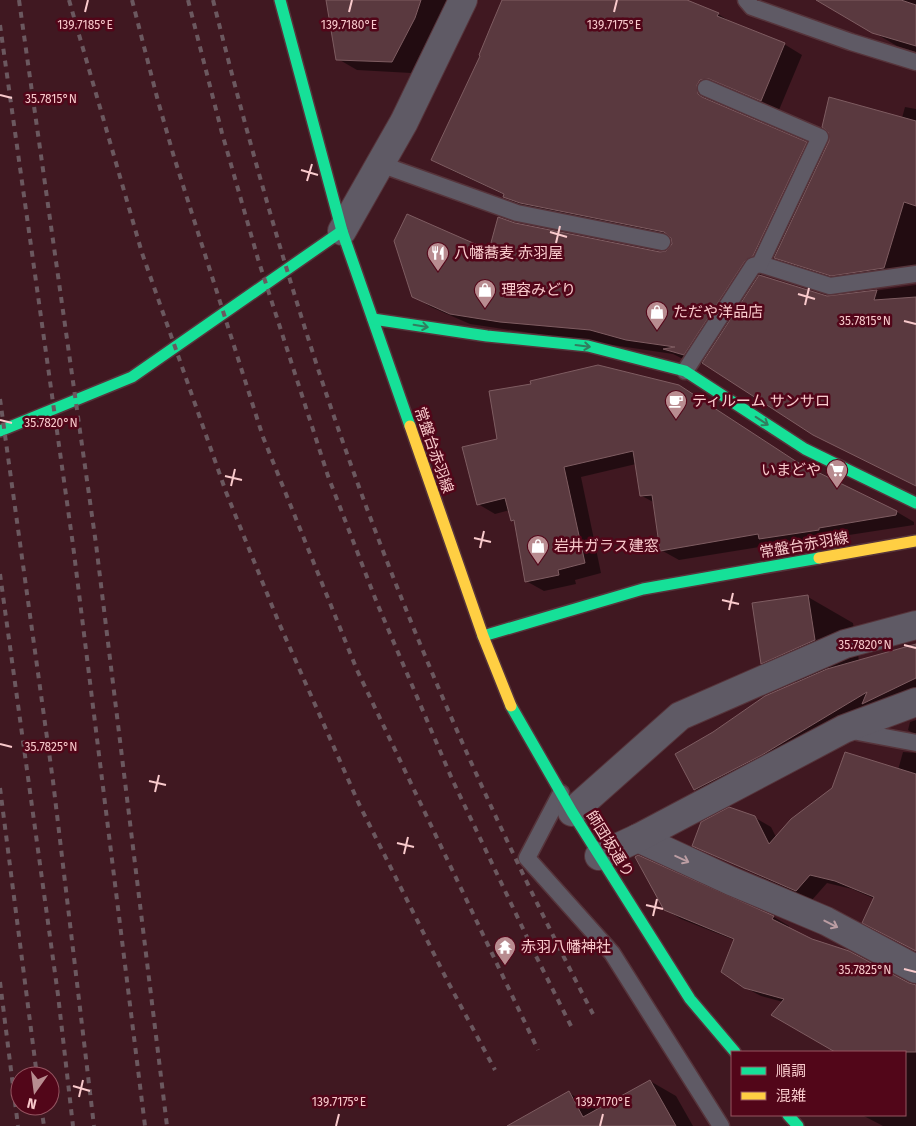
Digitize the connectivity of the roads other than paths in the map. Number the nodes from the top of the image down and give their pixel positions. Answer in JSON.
{"nodes":[{"id":1,"x":280,"y":0,"type":"edge"},
{"id":2,"x":463,"y":0,"type":"edge"},
{"id":3,"x":746,"y":0,"type":"edge"},
{"id":4,"x":916,"y":62,"type":"edge"},
{"id":5,"x":706,"y":88,"type":"dead end"},
{"id":6,"x":380,"y":164,"type":"junction"},
{"id":7,"x":342,"y":231,"type":"junction"},
{"id":8,"x":662,"y":242,"type":"dead end"},
{"id":9,"x":760,"y":264,"type":"junction"},
{"id":10,"x":916,"y":274,"type":"edge"},
{"id":11,"x":373,"y":320,"type":"junction"},
{"id":12,"x":685,"y":371,"type":"junction"},
{"id":13,"x":0,"y":431,"type":"edge"},
{"id":14,"x":916,"y":504,"type":"edge"},
{"id":15,"x":916,"y":542,"type":"edge"},
{"id":16,"x":916,"y":625,"type":"edge"},
{"id":17,"x":483,"y":636,"type":"junction"},
{"id":18,"x":916,"y":702,"type":"edge"},
{"id":19,"x":844,"y":729,"type":"junction"},
{"id":20,"x":916,"y":743,"type":"edge"},
{"id":21,"x":566,"y":802,"type":"junction"},
{"id":22,"x":638,"y":838,"type":"junction"},
{"id":23,"x":599,"y":856,"type":"junction"},
{"id":24,"x":916,"y":969,"type":"edge"},
{"id":25,"x":734,"y":1051,"type":"edge"},
{"id":26,"x":789,"y":1116,"type":"edge"},
{"id":27,"x":721,"y":1126,"type":"edge"},
{"id":28,"x":798,"y":1126,"type":"edge"}],
"edges":[{"from":1,"to":7,"type":"street","name":"常盤台赤羽線"},
{"from":2,"to":6,"type":"street"},
{"from":3,"to":4,"type":"lane"},
{"from":5,"to":9,"type":"lane"},
{"from":6,"to":7,"type":"street"},
{"from":6,"to":8,"type":"lane"},
{"from":7,"to":11,"type":"street","name":"常盤台赤羽線"},
{"from":7,"to":13,"type":"street"},
{"from":9,"to":10,"type":"lane"},
{"from":9,"to":12,"type":"lane"},
{"from":11,"to":12,"type":"street","one_way":true},
{"from":11,"to":17,"type":"street","name":"常盤台赤羽線"},
{"from":12,"to":14,"type":"street","one_way":true},
{"from":15,"to":17,"type":"street","name":"常盤台赤羽線"},
{"from":16,"to":21,"type":"street"},
{"from":17,"to":21,"type":"street","name":"師団坂通り"},
{"from":18,"to":19,"type":"street"},
{"from":19,"to":20,"type":"lane"},
{"from":19,"to":22,"type":"street"},
{"from":21,"to":23,"type":"street","name":"師団坂通り"},
{"from":21,"to":27,"type":"lane"},
{"from":22,"to":23,"type":"street"},
{"from":22,"to":24,"type":"street","one_way":true},
{"from":23,"to":25,"type":"street","name":"師団坂通り"},
{"from":26,"to":28,"type":"street"}]}
